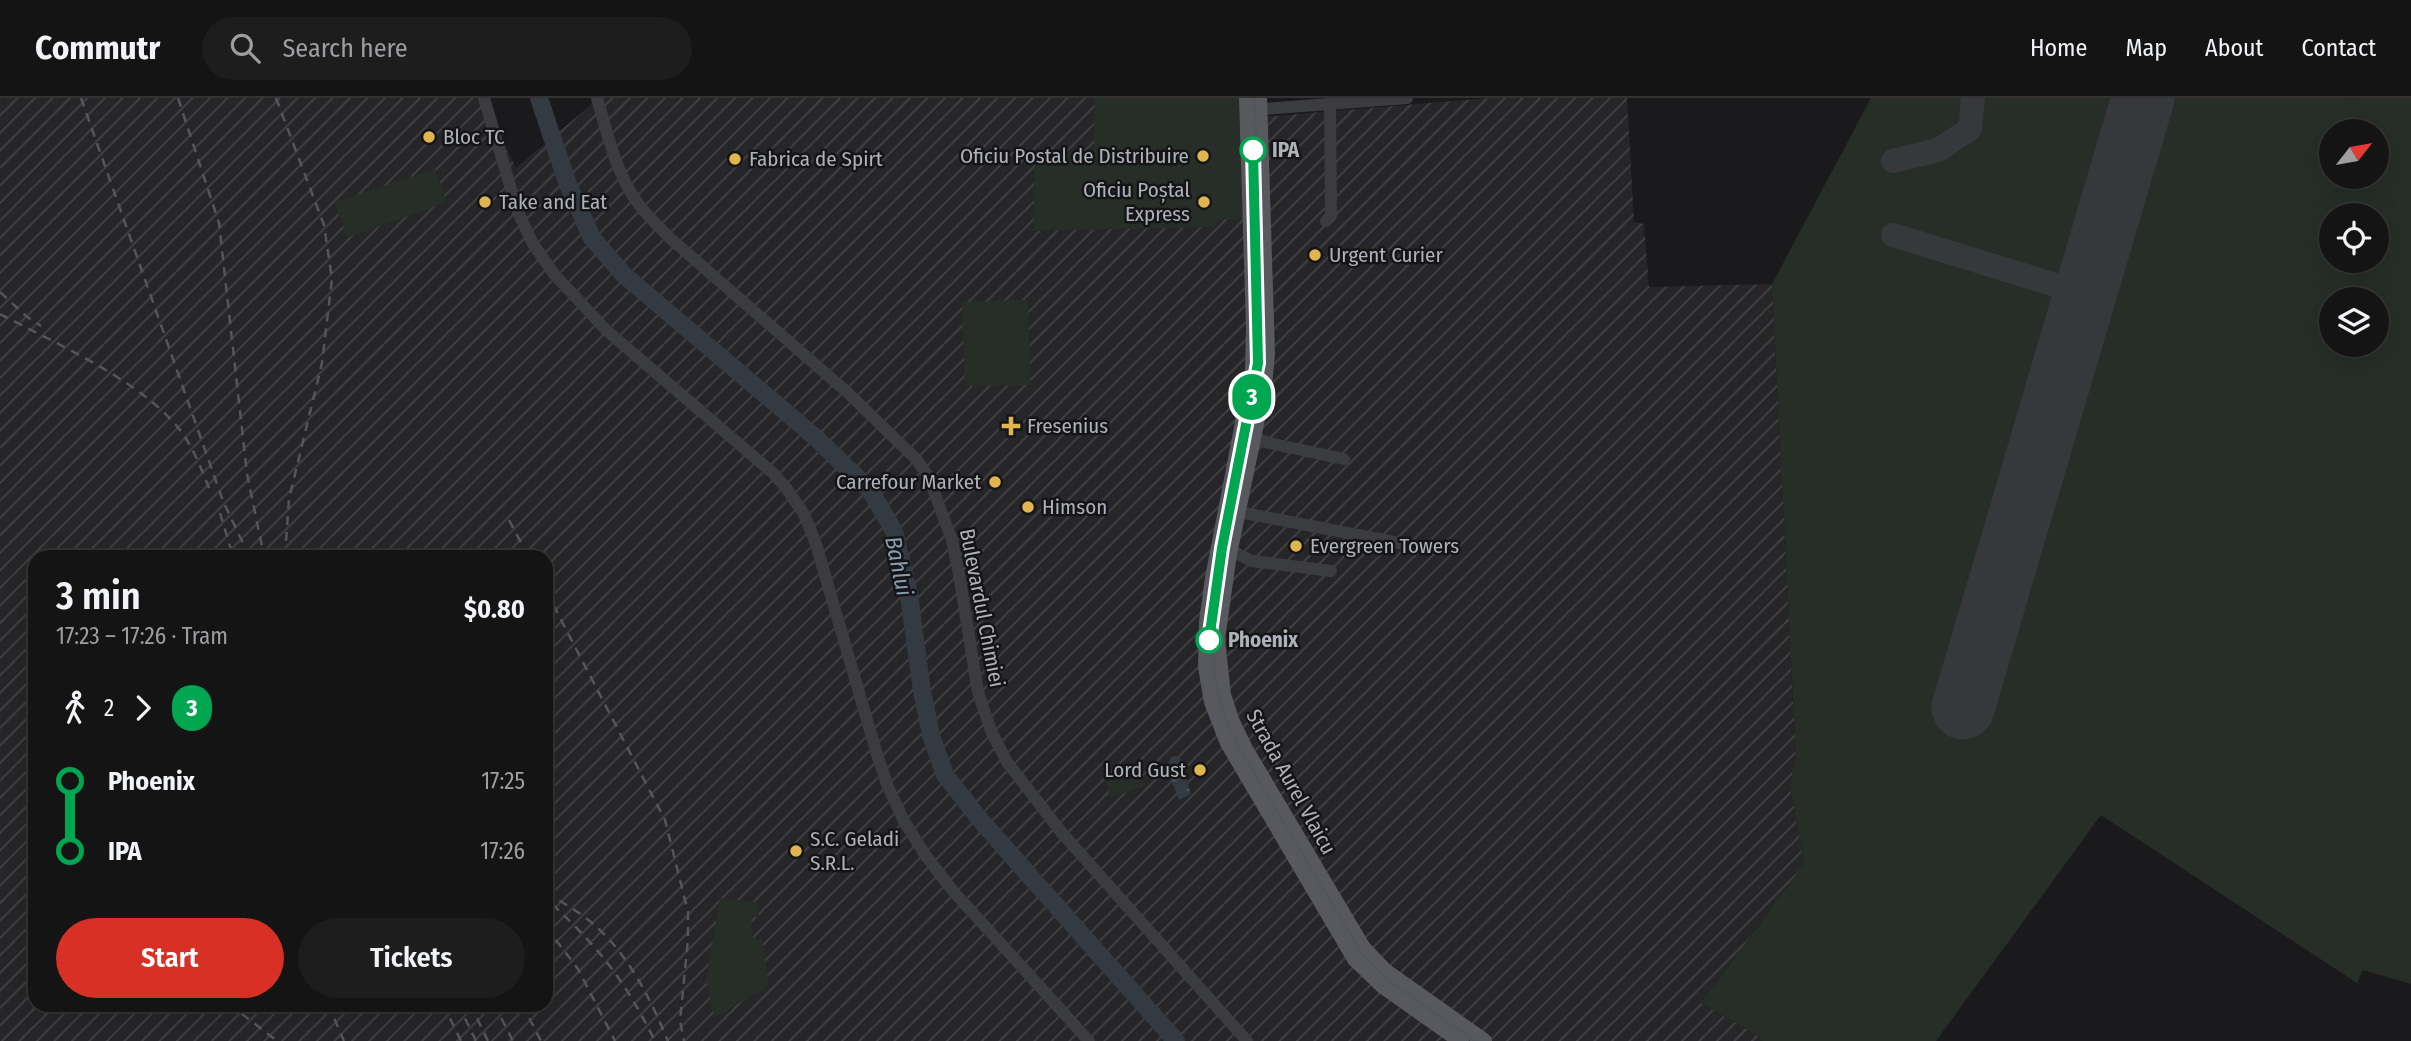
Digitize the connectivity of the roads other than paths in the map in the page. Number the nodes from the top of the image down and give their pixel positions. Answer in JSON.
{"nodes":[{"id":1,"x":484,"y":98,"type":"edge"},
{"id":2,"x":597,"y":98,"type":"edge"},
{"id":3,"x":1407,"y":98,"type":"edge"},
{"id":4,"x":1379,"y":99,"type":"edge"},
{"id":5,"x":1253,"y":104,"type":"edge"},
{"id":6,"x":1330,"y":105,"type":"junction"},
{"id":7,"x":1326,"y":221,"type":"dead end"},
{"id":8,"x":1247,"y":436,"type":"junction"},
{"id":9,"x":1344,"y":459,"type":"dead end"},
{"id":10,"x":1232,"y":510,"type":"junction"},
{"id":11,"x":1404,"y":544,"type":"dead end"},
{"id":12,"x":1230,"y":550,"type":"junction"},
{"id":13,"x":1331,"y":571,"type":"dead end"},
{"id":14,"x":1089,"y":1041,"type":"edge"},
{"id":15,"x":1247,"y":1041,"type":"edge"},
{"id":16,"x":1461,"y":1041,"type":"edge"},
{"id":17,"x":1484,"y":1041,"type":"edge"}],
"edges":[{"from":1,"to":14,"type":"street"},
{"from":2,"to":15,"type":"street","name":"Bulevardul Chimiei"},
{"from":3,"to":4,"type":"street"},
{"from":4,"to":6,"type":"street"},
{"from":5,"to":6,"type":"street"},
{"from":5,"to":8,"type":"main road","name":"Strada Aurel Vlaicu"},
{"from":6,"to":7,"type":"street"},
{"from":8,"to":9,"type":"street"},
{"from":8,"to":10,"type":"main road","name":"Strada Aurel Vlaicu"},
{"from":10,"to":11,"type":"street"},
{"from":10,"to":12,"type":"main road","name":"Strada Aurel Vlaicu"},
{"from":10,"to":16,"type":"main road","name":"Strada Aurel Vlaicu"},
{"from":12,"to":13,"type":"street"},
{"from":12,"to":17,"type":"main road","name":"Strada Aurel Vlaicu"}]}
